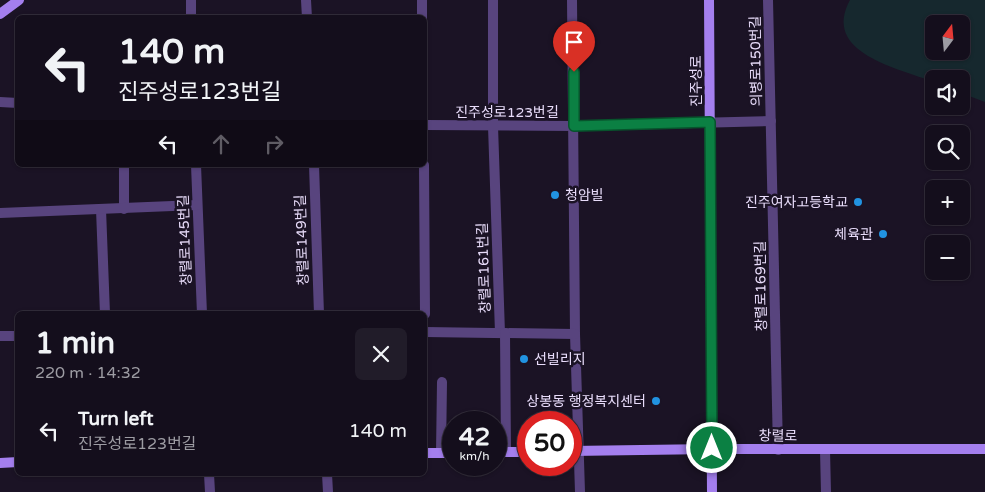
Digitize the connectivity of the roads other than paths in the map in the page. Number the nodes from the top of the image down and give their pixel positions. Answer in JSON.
{"nodes":[{"id":1,"x":19,"y":0,"type":"edge"},
{"id":2,"x":191,"y":0,"type":"edge"},
{"id":3,"x":306,"y":0,"type":"edge"},
{"id":4,"x":422,"y":0,"type":"edge"},
{"id":5,"x":493,"y":0,"type":"edge"},
{"id":6,"x":572,"y":0,"type":"edge"},
{"id":7,"x":709,"y":0,"type":"edge"},
{"id":8,"x":768,"y":0,"type":"edge"},
{"id":9,"x":0,"y":14,"type":"edge"},
{"id":10,"x":191,"y":15,"type":"edge"},
{"id":11,"x":307,"y":15,"type":"edge"},
{"id":12,"x":422,"y":15,"type":"edge"},
{"id":13,"x":0,"y":102,"type":"edge"},
{"id":14,"x":15,"y":102,"type":"edge"},
{"id":15,"x":771,"y":121,"type":"junction"},
{"id":16,"x":710,"y":122,"type":"junction"},
{"id":17,"x":427,"y":125,"type":"edge"},
{"id":18,"x":493,"y":126,"type":"junction"},
{"id":19,"x":574,"y":126,"type":"junction"},
{"id":20,"x":124,"y":167,"type":"edge"},
{"id":21,"x":196,"y":167,"type":"edge"},
{"id":22,"x":314,"y":167,"type":"edge"},
{"id":23,"x":424,"y":167,"type":"edge"},
{"id":24,"x":197,"y":205,"type":"junction"},
{"id":25,"x":124,"y":208,"type":"junction"},
{"id":26,"x":101,"y":209,"type":"junction"},
{"id":27,"x":0,"y":214,"type":"edge"},
{"id":28,"x":106,"y":311,"type":"edge"},
{"id":29,"x":202,"y":311,"type":"edge"},
{"id":30,"x":319,"y":311,"type":"edge"},
{"id":31,"x":425,"y":311,"type":"edge"},
{"id":32,"x":427,"y":332,"type":"edge"},
{"id":33,"x":502,"y":333,"type":"junction"},
{"id":34,"x":575,"y":334,"type":"junction"},
{"id":35,"x":0,"y":336,"type":"edge"},
{"id":36,"x":15,"y":336,"type":"edge"},
{"id":37,"x":442,"y":382,"type":"dead end"},
{"id":38,"x":501,"y":411,"type":"edge"},
{"id":39,"x":575,"y":411,"type":"edge"},
{"id":40,"x":712,"y":448,"type":"junction"},
{"id":41,"x":778,"y":450,"type":"junction"},
{"id":42,"x":825,"y":450,"type":"junction"},
{"id":43,"x":985,"y":450,"type":"edge"},
{"id":44,"x":582,"y":451,"type":"edge"},
{"id":45,"x":441,"y":453,"type":"joint"},
{"id":46,"x":427,"y":454,"type":"edge"},
{"id":47,"x":15,"y":462,"type":"edge"},
{"id":48,"x":0,"y":463,"type":"edge"},
{"id":49,"x":209,"y":476,"type":"edge"},
{"id":50,"x":327,"y":476,"type":"edge"},
{"id":51,"x":578,"y":476,"type":"edge"},
{"id":52,"x":210,"y":492,"type":"edge"},
{"id":53,"x":328,"y":492,"type":"edge"},
{"id":54,"x":580,"y":492,"type":"edge"},
{"id":55,"x":712,"y":492,"type":"edge"},
{"id":56,"x":826,"y":492,"type":"edge"}],
"edges":[{"from":1,"to":9,"type":"street"},
{"from":2,"to":10,"type":"street"},
{"from":3,"to":11,"type":"street"},
{"from":4,"to":12,"type":"street"},
{"from":5,"to":18,"type":"street","name":"창렬로161번길"},
{"from":6,"to":19,"type":"street"},
{"from":7,"to":16,"type":"street","name":"진주성로"},
{"from":8,"to":15,"type":"street","name":"의병로150번길"},
{"from":13,"to":14,"type":"street"},
{"from":15,"to":16,"type":"street","name":"진주성로123번길"},
{"from":15,"to":41,"type":"street","name":"창렬로169번길"},
{"from":16,"to":19,"type":"street","name":"진주성로123번길"},
{"from":16,"to":40,"type":"street","name":"진주성로"},
{"from":17,"to":18,"type":"street","name":"진주성로123번길"},
{"from":18,"to":19,"type":"street","name":"진주성로123번길"},
{"from":18,"to":33,"type":"street","name":"창렬로161번길"},
{"from":19,"to":34,"type":"street"},
{"from":20,"to":25,"type":"street"},
{"from":21,"to":24,"type":"street","name":"창렬로145번길"},
{"from":22,"to":30,"type":"street","name":"창렬로149번길"},
{"from":23,"to":31,"type":"street"},
{"from":24,"to":25,"type":"street"},
{"from":24,"to":29,"type":"street","name":"창렬로145번길"},
{"from":25,"to":26,"type":"street"},
{"from":26,"to":27,"type":"street"},
{"from":26,"to":28,"type":"street"},
{"from":32,"to":33,"type":"street"},
{"from":33,"to":34,"type":"street"},
{"from":33,"to":38,"type":"street"},
{"from":34,"to":39,"type":"street"},
{"from":35,"to":36,"type":"street"},
{"from":37,"to":45,"type":"street"},
{"from":40,"to":41,"type":"street","name":"창렬로"},
{"from":40,"to":44,"type":"street","name":"창렬로"},
{"from":40,"to":55,"type":"street","name":"진주성로"},
{"from":41,"to":42,"type":"street","name":"창렬로"},
{"from":42,"to":43,"type":"street","name":"창렬로"},
{"from":42,"to":56,"type":"street"},
{"from":45,"to":46,"type":"street"},
{"from":47,"to":48,"type":"street"},
{"from":49,"to":52,"type":"street"},
{"from":50,"to":53,"type":"street"},
{"from":51,"to":54,"type":"street"}]}
